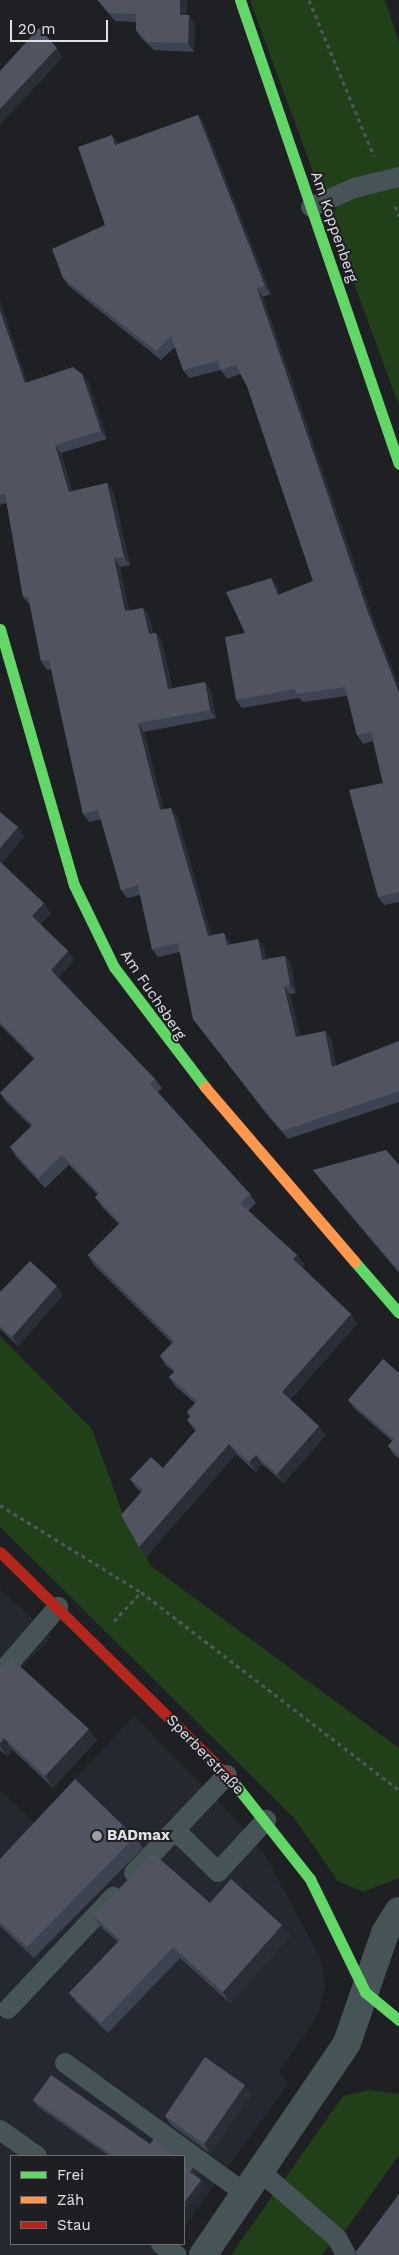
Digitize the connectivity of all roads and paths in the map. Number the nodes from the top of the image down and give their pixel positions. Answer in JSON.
{"nodes":[{"id":1,"x":240,"y":0,"type":"edge"},
{"id":2,"x":309,"y":0,"type":"edge"},
{"id":3,"x":392,"y":179,"type":"edge"},
{"id":4,"x":311,"y":207,"type":"junction"},
{"id":5,"x":399,"y":216,"type":"edge"},
{"id":6,"x":399,"y":464,"type":"edge"},
{"id":7,"x":0,"y":628,"type":"edge"},
{"id":8,"x":399,"y":1313,"type":"edge"},
{"id":9,"x":0,"y":1505,"type":"edge"},
{"id":10,"x":0,"y":1552,"type":"edge"},
{"id":11,"x":141,"y":1592,"type":"junction"},
{"id":12,"x":58,"y":1607,"type":"junction"},
{"id":13,"x":94,"y":1643,"type":"junction"},
{"id":14,"x":0,"y":1674,"type":"edge"},
{"id":15,"x":227,"y":1775,"type":"junction"},
{"id":16,"x":399,"y":1790,"type":"edge"},
{"id":17,"x":266,"y":1820,"type":"junction"},
{"id":18,"x":175,"y":1830,"type":"junction"},
{"id":19,"x":399,"y":1911,"type":"edge"},
{"id":20,"x":365,"y":1992,"type":"junction"},
{"id":21,"x":8,"y":2009,"type":"dead end"},
{"id":22,"x":399,"y":2020,"type":"edge"},
{"id":23,"x":65,"y":2063,"type":"dead end"},
{"id":24,"x":0,"y":2130,"type":"edge"},
{"id":25,"x":36,"y":2155,"type":"edge"},
{"id":26,"x":261,"y":2172,"type":"junction"},
{"id":27,"x":246,"y":2194,"type":"junction"},
{"id":28,"x":162,"y":2245,"type":"edge"},
{"id":29,"x":177,"y":2255,"type":"edge"},
{"id":30,"x":204,"y":2255,"type":"edge"},
{"id":31,"x":346,"y":2255,"type":"edge"}],
"edges":[{"from":1,"to":4,"type":"street","name":"Am Koppenberg"},
{"from":2,"to":3,"type":"path"},
{"from":3,"to":4,"type":"lane"},
{"from":3,"to":5,"type":"path"},
{"from":4,"to":6,"type":"street","name":"Am Koppenberg"},
{"from":7,"to":8,"type":"street","name":"Am Fuchsberg"},
{"from":9,"to":11,"type":"path"},
{"from":10,"to":12,"type":"street","name":"Sperberstraße"},
{"from":11,"to":13,"type":"path"},
{"from":11,"to":16,"type":"path"},
{"from":12,"to":13,"type":"street","name":"Sperberstraße"},
{"from":12,"to":14,"type":"lane"},
{"from":13,"to":15,"type":"street","name":"Sperberstraße"},
{"from":15,"to":17,"type":"street","name":"Sperberstraße"},
{"from":15,"to":18,"type":"lane"},
{"from":17,"to":18,"type":"lane"},
{"from":17,"to":20,"type":"street","name":"Sperberstraße"},
{"from":18,"to":21,"type":"lane"},
{"from":19,"to":20,"type":"street"},
{"from":20,"to":22,"type":"street"},
{"from":20,"to":26,"type":"street"},
{"from":23,"to":27,"type":"lane"},
{"from":24,"to":25,"type":"lane"},
{"from":26,"to":27,"type":"street"},
{"from":26,"to":31,"type":"lane"},
{"from":27,"to":30,"type":"street"},
{"from":28,"to":29,"type":"lane"}]}
